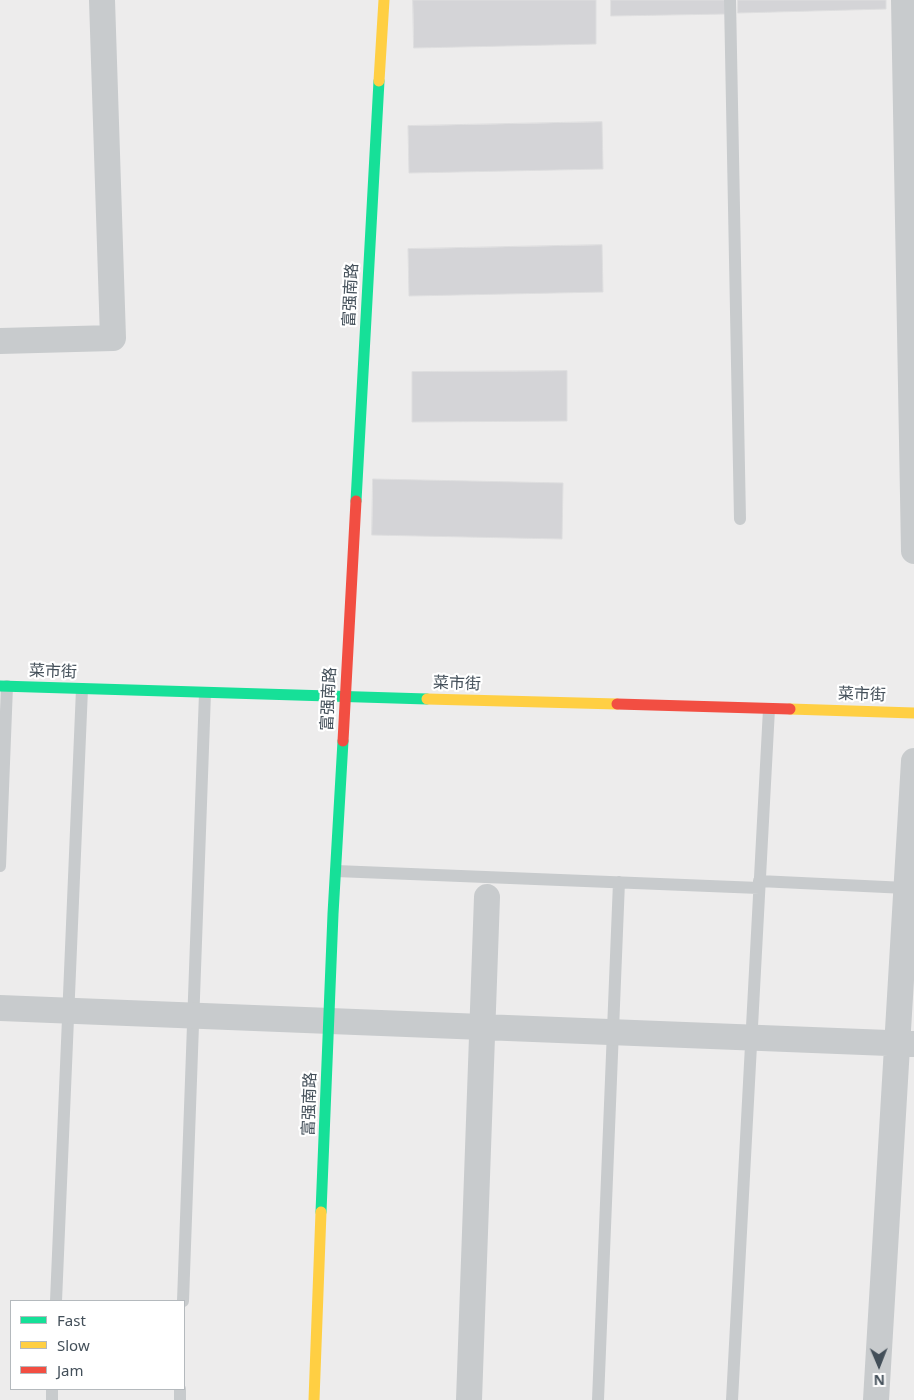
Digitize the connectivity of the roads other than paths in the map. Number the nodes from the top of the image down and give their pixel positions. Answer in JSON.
{"nodes":[{"id":1,"x":102,"y":0,"type":"edge"},
{"id":2,"x":384,"y":0,"type":"edge"},
{"id":3,"x":730,"y":0,"type":"edge"},
{"id":4,"x":904,"y":0,"type":"edge"},
{"id":5,"x":0,"y":324,"type":"edge"},
{"id":6,"x":0,"y":341,"type":"edge"},
{"id":7,"x":740,"y":519,"type":"dead end"},
{"id":8,"x":914,"y":551,"type":"edge"},
{"id":9,"x":4,"y":686,"type":"edge"},
{"id":10,"x":82,"y":689,"type":"junction"},
{"id":11,"x":205,"y":693,"type":"junction"},
{"id":12,"x":346,"y":697,"type":"junction"},
{"id":13,"x":769,"y":709,"type":"junction"},
{"id":14,"x":914,"y":713,"type":"edge"},
{"id":15,"x":914,"y":761,"type":"edge"},
{"id":16,"x":0,"y":866,"type":"edge"},
{"id":17,"x":336,"y":871,"type":"junction"},
{"id":18,"x":619,"y":882,"type":"junction"},
{"id":19,"x":759,"y":885,"type":"junction"},
{"id":20,"x":906,"y":888,"type":"junction"},
{"id":21,"x":487,"y":897,"type":"dead end"},
{"id":22,"x":0,"y":1008,"type":"edge"},
{"id":23,"x":68,"y":1011,"type":"junction"},
{"id":24,"x":193,"y":1016,"type":"junction"},
{"id":25,"x":329,"y":1021,"type":"junction"},
{"id":26,"x":482,"y":1028,"type":"junction"},
{"id":27,"x":612,"y":1032,"type":"junction"},
{"id":28,"x":751,"y":1038,"type":"junction"},
{"id":29,"x":905,"y":1044,"type":"edge"},
{"id":30,"x":56,"y":1300,"type":"edge"},
{"id":31,"x":183,"y":1300,"type":"edge"},
{"id":32,"x":314,"y":1400,"type":"edge"},
{"id":33,"x":469,"y":1400,"type":"edge"},
{"id":34,"x":598,"y":1400,"type":"edge"},
{"id":35,"x":732,"y":1400,"type":"edge"},
{"id":36,"x":876,"y":1400,"type":"edge"}],
"edges":[{"from":1,"to":6,"type":"street"},
{"from":2,"to":12,"type":"street","name":"富强南路"},
{"from":3,"to":7,"type":"lane"},
{"from":4,"to":8,"type":"street"},
{"from":5,"to":6,"type":"street"},
{"from":9,"to":10,"type":"street","name":"菜市街"},
{"from":9,"to":16,"type":"lane"},
{"from":10,"to":11,"type":"street","name":"菜市街"},
{"from":10,"to":23,"type":"lane"},
{"from":11,"to":12,"type":"street","name":"菜市街"},
{"from":11,"to":24,"type":"lane"},
{"from":12,"to":13,"type":"street","name":"菜市街"},
{"from":12,"to":17,"type":"street","name":"富强南路"},
{"from":13,"to":14,"type":"street","name":"菜市街"},
{"from":13,"to":19,"type":"lane"},
{"from":15,"to":20,"type":"street"},
{"from":17,"to":18,"type":"lane"},
{"from":17,"to":25,"type":"street","name":"富强南路"},
{"from":18,"to":19,"type":"lane"},
{"from":18,"to":27,"type":"lane"},
{"from":19,"to":20,"type":"lane"},
{"from":19,"to":28,"type":"lane"},
{"from":20,"to":29,"type":"street"},
{"from":21,"to":26,"type":"street"},
{"from":22,"to":23,"type":"street"},
{"from":23,"to":24,"type":"street"},
{"from":23,"to":30,"type":"lane"},
{"from":24,"to":25,"type":"street"},
{"from":24,"to":31,"type":"lane"},
{"from":25,"to":26,"type":"street"},
{"from":25,"to":32,"type":"street","name":"富强南路"},
{"from":26,"to":27,"type":"street"},
{"from":26,"to":33,"type":"street"},
{"from":27,"to":28,"type":"street"},
{"from":27,"to":34,"type":"lane"},
{"from":28,"to":29,"type":"street"},
{"from":28,"to":35,"type":"lane"},
{"from":29,"to":36,"type":"street"}]}
